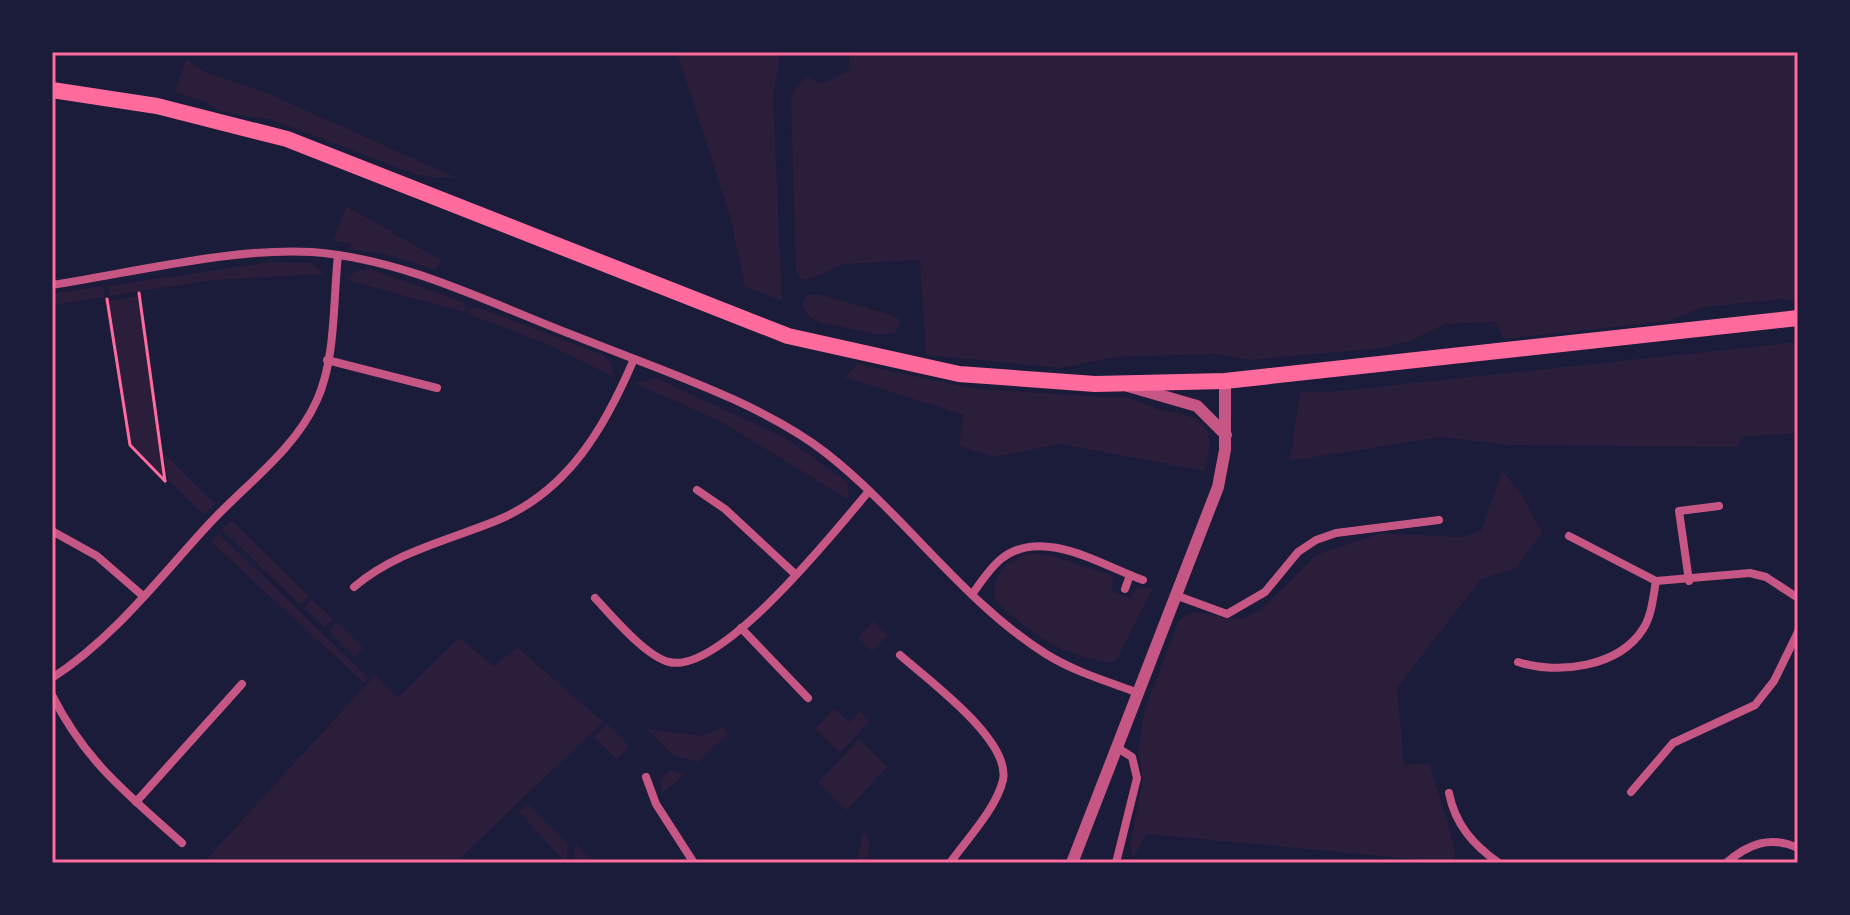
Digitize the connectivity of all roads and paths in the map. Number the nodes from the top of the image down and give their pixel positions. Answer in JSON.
{"nodes":[{"id":1,"x":52,"y":90,"type":"edge"},
{"id":2,"x":338,"y":255,"type":"junction"},
{"id":3,"x":52,"y":285,"type":"edge"},
{"id":4,"x":139,"y":293,"type":"dead end"},
{"id":5,"x":107,"y":299,"type":"dead end"},
{"id":6,"x":1798,"y":318,"type":"edge"},
{"id":7,"x":634,"y":359,"type":"junction"},
{"id":8,"x":327,"y":360,"type":"junction"},
{"id":9,"x":1225,"y":381,"type":"junction"},
{"id":10,"x":1120,"y":384,"type":"junction"},
{"id":11,"x":437,"y":388,"type":"dead end"},
{"id":12,"x":1226,"y":435,"type":"junction"},
{"id":13,"x":697,"y":490,"type":"dead end"},
{"id":14,"x":869,"y":491,"type":"junction"},
{"id":15,"x":1719,"y":506,"type":"dead end"},
{"id":16,"x":1439,"y":520,"type":"dead end"},
{"id":17,"x":52,"y":531,"type":"edge"},
{"id":18,"x":1569,"y":536,"type":"dead end"},
{"id":19,"x":795,"y":574,"type":"junction"},
{"id":20,"x":1130,"y":575,"type":"junction"},
{"id":21,"x":1143,"y":580,"type":"dead end"},
{"id":22,"x":1656,"y":581,"type":"junction"},
{"id":23,"x":1689,"y":581,"type":"junction"},
{"id":24,"x":354,"y":587,"type":"dead end"},
{"id":25,"x":1125,"y":589,"type":"dead end"},
{"id":26,"x":973,"y":593,"type":"junction"},
{"id":27,"x":1175,"y":595,"type":"junction"},
{"id":28,"x":143,"y":596,"type":"junction"},
{"id":29,"x":595,"y":598,"type":"dead end"},
{"id":30,"x":1798,"y":598,"type":"edge"},
{"id":31,"x":741,"y":628,"type":"junction"},
{"id":32,"x":1798,"y":632,"type":"edge"},
{"id":33,"x":900,"y":655,"type":"dead end"},
{"id":34,"x":1518,"y":662,"type":"dead end"},
{"id":35,"x":52,"y":678,"type":"edge"},
{"id":36,"x":242,"y":684,"type":"dead end"},
{"id":37,"x":1136,"y":692,"type":"junction"},
{"id":38,"x":52,"y":695,"type":"edge"},
{"id":39,"x":808,"y":698,"type":"dead end"},
{"id":40,"x":1116,"y":747,"type":"junction"},
{"id":41,"x":646,"y":777,"type":"dead end"},
{"id":42,"x":1631,"y":792,"type":"dead end"},
{"id":43,"x":1449,"y":793,"type":"dead end"},
{"id":44,"x":136,"y":802,"type":"junction"},
{"id":45,"x":182,"y":843,"type":"dead end"},
{"id":46,"x":1798,"y":848,"type":"edge"},
{"id":47,"x":694,"y":863,"type":"edge"},
{"id":48,"x":950,"y":863,"type":"edge"},
{"id":49,"x":1072,"y":863,"type":"edge"},
{"id":50,"x":1116,"y":863,"type":"edge"},
{"id":51,"x":1499,"y":863,"type":"edge"},
{"id":52,"x":1726,"y":863,"type":"edge"}],
"edges":[{"from":1,"to":10,"type":"main road"},
{"from":2,"to":3,"type":"street"},
{"from":2,"to":7,"type":"street"},
{"from":2,"to":8,"type":"street"},
{"from":4,"to":5,"type":"path"},
{"from":6,"to":9,"type":"main road"},
{"from":7,"to":14,"type":"street"},
{"from":7,"to":24,"type":"street"},
{"from":8,"to":11,"type":"street"},
{"from":8,"to":28,"type":"street"},
{"from":9,"to":10,"type":"main road"},
{"from":9,"to":12,"type":"street"},
{"from":10,"to":12,"type":"street"},
{"from":12,"to":27,"type":"street"},
{"from":13,"to":19,"type":"street"},
{"from":14,"to":19,"type":"street"},
{"from":14,"to":26,"type":"street"},
{"from":15,"to":23,"type":"street"},
{"from":16,"to":27,"type":"street"},
{"from":17,"to":28,"type":"street"},
{"from":18,"to":22,"type":"street"},
{"from":19,"to":31,"type":"street"},
{"from":20,"to":21,"type":"street"},
{"from":20,"to":25,"type":"street"},
{"from":20,"to":26,"type":"street"},
{"from":22,"to":23,"type":"street"},
{"from":22,"to":34,"type":"street"},
{"from":23,"to":30,"type":"street"},
{"from":26,"to":37,"type":"street"},
{"from":27,"to":37,"type":"street"},
{"from":28,"to":35,"type":"street"},
{"from":29,"to":31,"type":"street"},
{"from":31,"to":39,"type":"street"},
{"from":32,"to":42,"type":"street"},
{"from":33,"to":48,"type":"street"},
{"from":36,"to":44,"type":"street"},
{"from":37,"to":40,"type":"street"},
{"from":38,"to":44,"type":"street"},
{"from":40,"to":49,"type":"street"},
{"from":40,"to":50,"type":"street"},
{"from":41,"to":47,"type":"street"},
{"from":43,"to":51,"type":"street"},
{"from":44,"to":45,"type":"street"},
{"from":46,"to":52,"type":"street"}]}
